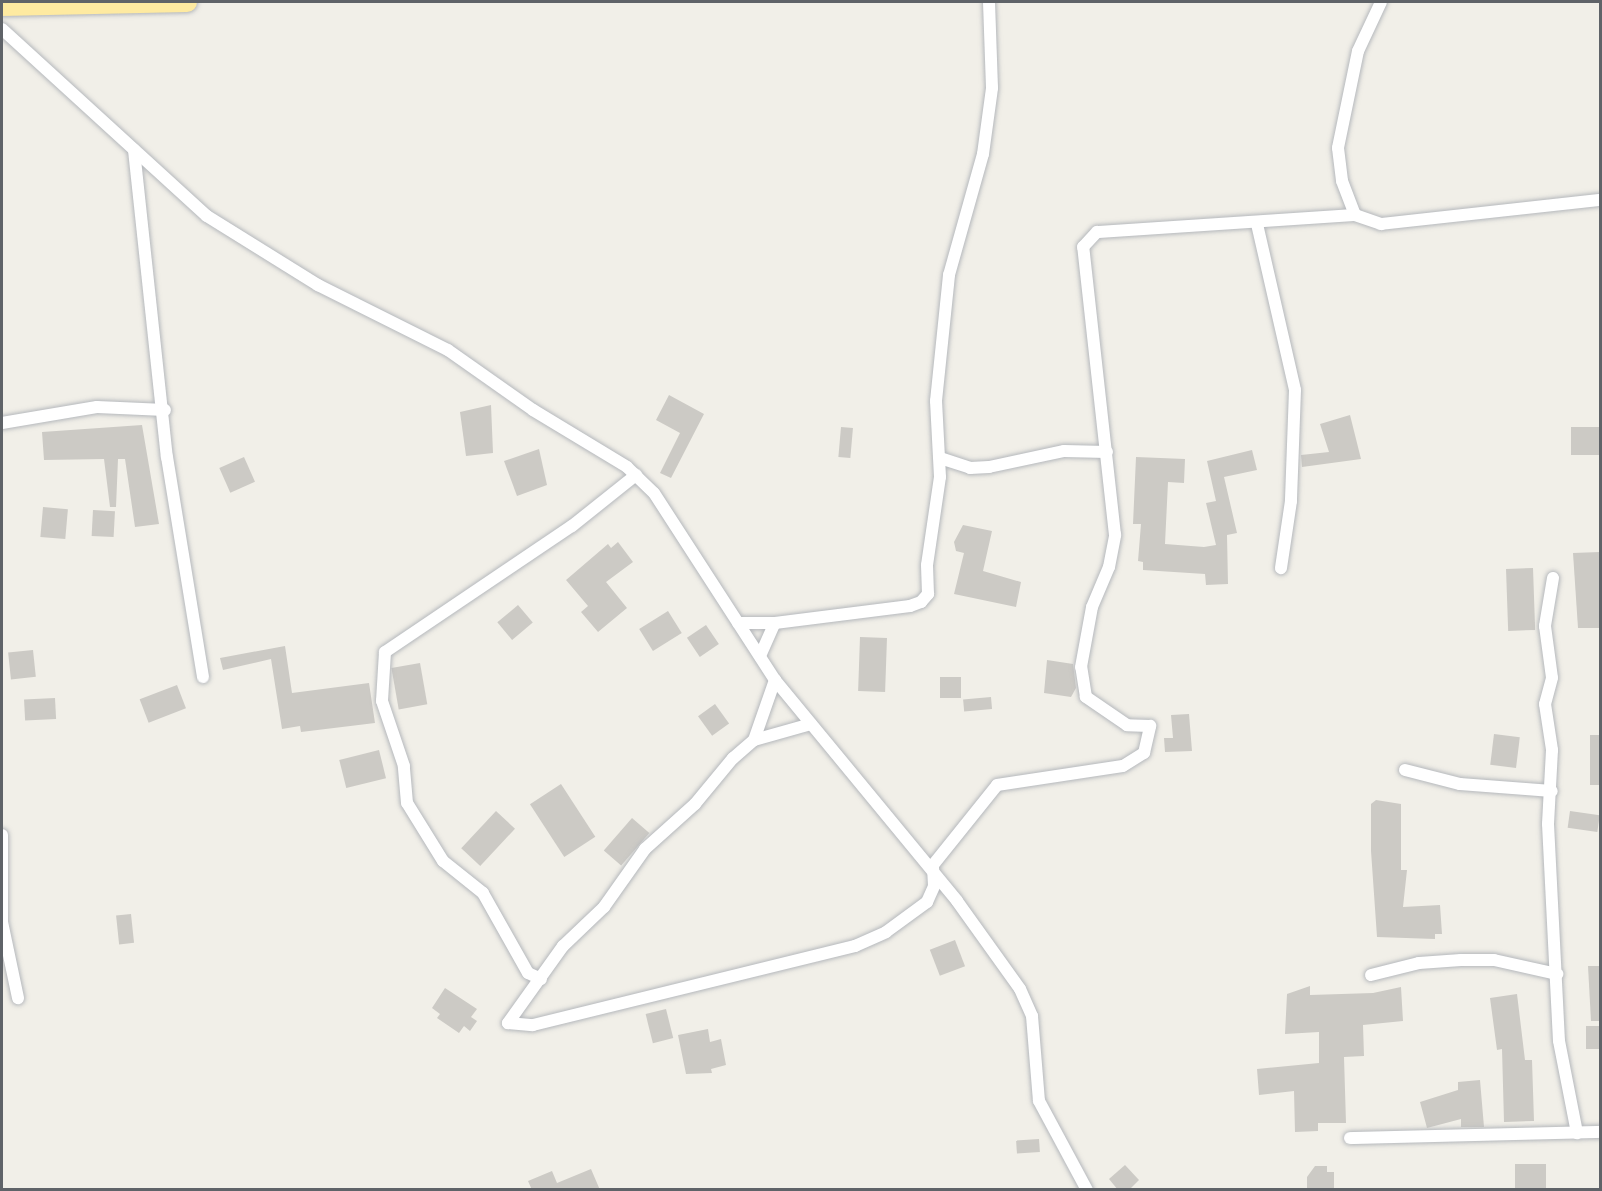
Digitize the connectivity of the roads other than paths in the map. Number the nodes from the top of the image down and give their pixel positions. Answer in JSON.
{"nodes":[{"id":1,"x":187,"y":2,"type":"edge"},
{"id":2,"x":989,"y":2,"type":"edge"},
{"id":3,"x":1381,"y":2,"type":"edge"},
{"id":4,"x":100,"y":3,"type":"edge"},
{"id":5,"x":2,"y":6,"type":"edge"},
{"id":6,"x":2,"y":29,"type":"edge"},
{"id":7,"x":134,"y":150,"type":"junction"},
{"id":8,"x":1600,"y":200,"type":"edge"},
{"id":9,"x":1355,"y":215,"type":"junction"},
{"id":10,"x":1257,"y":225,"type":"junction"},
{"id":11,"x":165,"y":410,"type":"junction"},
{"id":12,"x":2,"y":423,"type":"edge"},
{"id":13,"x":1107,"y":452,"type":"junction"},
{"id":14,"x":940,"y":458,"type":"junction"},
{"id":15,"x":636,"y":475,"type":"junction"},
{"id":16,"x":1281,"y":568,"type":"dead end"},
{"id":17,"x":1553,"y":578,"type":"dead end"},
{"id":18,"x":738,"y":623,"type":"junction"},
{"id":19,"x":775,"y":623,"type":"junction"},
{"id":20,"x":760,"y":656,"type":"junction"},
{"id":21,"x":203,"y":677,"type":"dead end"},
{"id":22,"x":775,"y":680,"type":"junction"},
{"id":23,"x":811,"y":724,"type":"junction"},
{"id":24,"x":754,"y":741,"type":"junction"},
{"id":25,"x":1405,"y":770,"type":"dead end"},
{"id":26,"x":1552,"y":791,"type":"junction"},
{"id":27,"x":2,"y":835,"type":"edge"},
{"id":28,"x":933,"y":872,"type":"junction"},
{"id":29,"x":2,"y":902,"type":"edge"},
{"id":30,"x":1557,"y":974,"type":"junction"},
{"id":31,"x":1371,"y":975,"type":"dead end"},
{"id":32,"x":541,"y":979,"type":"junction"},
{"id":33,"x":18,"y":998,"type":"dead end"},
{"id":34,"x":1600,"y":1132,"type":"edge"},
{"id":35,"x":1577,"y":1133,"type":"junction"},
{"id":36,"x":1350,"y":1138,"type":"dead end"},
{"id":37,"x":1087,"y":1190,"type":"edge"}],
"edges":[{"from":1,"to":4,"type":"highway"},
{"from":2,"to":14,"type":"street"},
{"from":3,"to":9,"type":"street"},
{"from":4,"to":5,"type":"highway"},
{"from":6,"to":7,"type":"street"},
{"from":7,"to":11,"type":"street"},
{"from":7,"to":15,"type":"street"},
{"from":8,"to":9,"type":"street"},
{"from":9,"to":10,"type":"street"},
{"from":10,"to":13,"type":"street"},
{"from":10,"to":16,"type":"street"},
{"from":11,"to":12,"type":"street"},
{"from":11,"to":21,"type":"street"},
{"from":13,"to":14,"type":"street"},
{"from":13,"to":28,"type":"street"},
{"from":14,"to":19,"type":"street"},
{"from":15,"to":18,"type":"street"},
{"from":15,"to":32,"type":"street"},
{"from":17,"to":26,"type":"street"},
{"from":18,"to":19,"type":"street"},
{"from":18,"to":20,"type":"street"},
{"from":19,"to":20,"type":"street"},
{"from":20,"to":22,"type":"street"},
{"from":22,"to":23,"type":"street"},
{"from":22,"to":24,"type":"street"},
{"from":23,"to":24,"type":"street"},
{"from":23,"to":28,"type":"street"},
{"from":24,"to":32,"type":"street"},
{"from":25,"to":26,"type":"street"},
{"from":26,"to":30,"type":"street"},
{"from":27,"to":29,"type":"street"},
{"from":28,"to":32,"type":"street"},
{"from":28,"to":37,"type":"street"},
{"from":29,"to":33,"type":"street"},
{"from":30,"to":31,"type":"street"},
{"from":30,"to":35,"type":"street"},
{"from":34,"to":35,"type":"street"},
{"from":35,"to":36,"type":"street"}]}
